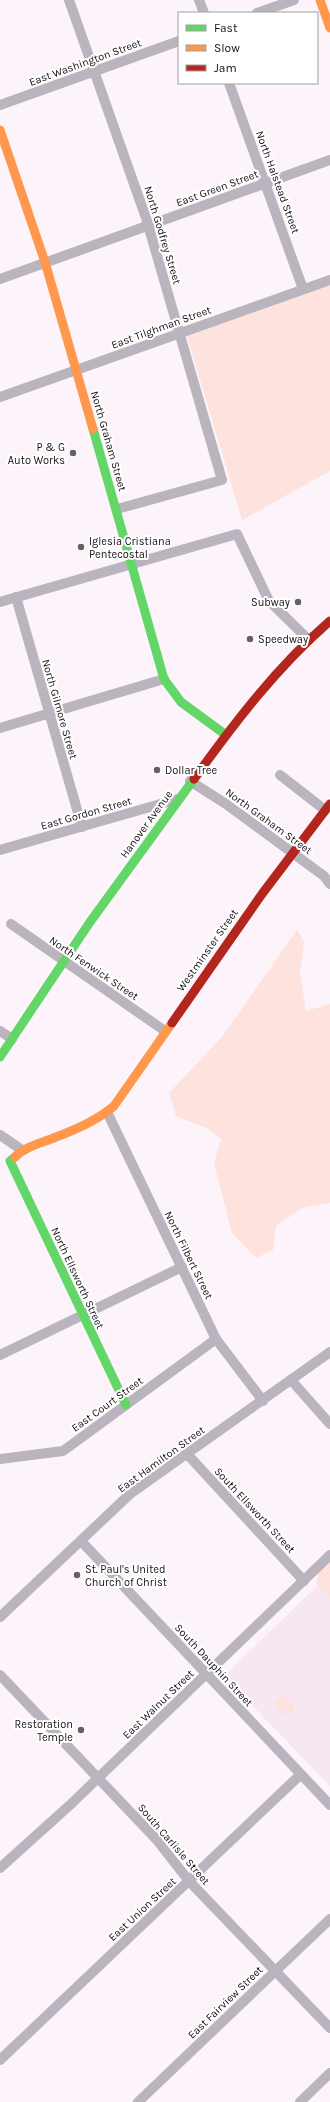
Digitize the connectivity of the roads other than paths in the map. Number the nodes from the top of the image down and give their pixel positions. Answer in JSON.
{"nodes":[{"id":1,"x":69,"y":0,"type":"edge"},
{"id":2,"x":199,"y":0,"type":"edge"},
{"id":3,"x":294,"y":0,"type":"edge"},
{"id":4,"x":320,"y":0,"type":"edge"},
{"id":5,"x":204,"y":12,"type":"edge"},
{"id":6,"x":260,"y":12,"type":"edge"},
{"id":7,"x":330,"y":28,"type":"edge"},
{"id":8,"x":178,"y":41,"type":"edge"},
{"id":9,"x":94,"y":71,"type":"junction"},
{"id":10,"x":229,"y":84,"type":"edge"},
{"id":11,"x":0,"y":105,"type":"edge"},
{"id":12,"x":0,"y":130,"type":"edge"},
{"id":13,"x":330,"y":160,"type":"edge"},
{"id":14,"x":265,"y":184,"type":"junction"},
{"id":15,"x":149,"y":226,"type":"junction"},
{"id":16,"x":45,"y":262,"type":"junction"},
{"id":17,"x":0,"y":279,"type":"edge"},
{"id":18,"x":330,"y":280,"type":"edge"},
{"id":19,"x":303,"y":289,"type":"junction"},
{"id":20,"x":179,"y":333,"type":"junction"},
{"id":21,"x":77,"y":370,"type":"junction"},
{"id":22,"x":0,"y":397,"type":"edge"},
{"id":23,"x":117,"y":509,"type":"junction"},
{"id":24,"x":132,"y":564,"type":"junction"},
{"id":25,"x":16,"y":598,"type":"junction"},
{"id":26,"x":0,"y":602,"type":"edge"},
{"id":27,"x":330,"y":621,"type":"edge"},
{"id":28,"x":309,"y":640,"type":"junction"},
{"id":29,"x":164,"y":679,"type":"junction"},
{"id":30,"x":49,"y":712,"type":"junction"},
{"id":31,"x":0,"y":728,"type":"edge"},
{"id":32,"x":226,"y":735,"type":"junction"},
{"id":33,"x":280,"y":775,"type":"dead end"},
{"id":34,"x":190,"y":781,"type":"junction"},
{"id":35,"x":178,"y":800,"type":"junction"},
{"id":36,"x":327,"y":807,"type":"edge"},
{"id":37,"x":82,"y":827,"type":"junction"},
{"id":38,"x":0,"y":850,"type":"edge"},
{"id":39,"x":293,"y":852,"type":"junction"},
{"id":40,"x":327,"y":875,"type":"edge"},
{"id":41,"x":330,"y":884,"type":"edge"},
{"id":42,"x":11,"y":924,"type":"dead end"},
{"id":43,"x":64,"y":962,"type":"junction"},
{"id":44,"x":0,"y":1031,"type":"edge"},
{"id":45,"x":165,"y":1031,"type":"junction"},
{"id":46,"x":12,"y":1039,"type":"junction"},
{"id":47,"x":0,"y":1057,"type":"edge"},
{"id":48,"x":107,"y":1112,"type":"junction"},
{"id":49,"x":0,"y":1135,"type":"edge"},
{"id":50,"x":22,"y":1150,"type":"junction"},
{"id":51,"x":182,"y":1268,"type":"junction"},
{"id":52,"x":83,"y":1315,"type":"junction"},
{"id":53,"x":216,"y":1339,"type":"junction"},
{"id":54,"x":330,"y":1352,"type":"edge"},
{"id":55,"x":0,"y":1355,"type":"edge"},
{"id":56,"x":291,"y":1380,"type":"junction"},
{"id":57,"x":262,"y":1400,"type":"junction"},
{"id":58,"x":126,"y":1405,"type":"junction"},
{"id":59,"x":330,"y":1424,"type":"edge"},
{"id":60,"x":188,"y":1455,"type":"junction"},
{"id":61,"x":0,"y":1459,"type":"edge"},
{"id":62,"x":81,"y":1541,"type":"junction"},
{"id":63,"x":330,"y":1555,"type":"edge"},
{"id":64,"x":304,"y":1581,"type":"junction"},
{"id":65,"x":0,"y":1617,"type":"edge"},
{"id":66,"x":0,"y":1675,"type":"edge"},
{"id":67,"x":207,"y":1675,"type":"junction"},
{"id":68,"x":300,"y":1775,"type":"junction"},
{"id":69,"x":98,"y":1778,"type":"junction"},
{"id":70,"x":330,"y":1806,"type":"edge"},
{"id":71,"x":0,"y":1868,"type":"edge"},
{"id":72,"x":189,"y":1881,"type":"junction"},
{"id":73,"x":330,"y":1919,"type":"edge"},
{"id":74,"x":275,"y":1970,"type":"junction"},
{"id":75,"x":330,"y":2028,"type":"edge"},
{"id":76,"x":0,"y":2060,"type":"edge"},
{"id":77,"x":330,"y":2073,"type":"edge"},
{"id":78,"x":138,"y":2102,"type":"edge"},
{"id":79,"x":300,"y":2102,"type":"edge"}],
"edges":[{"from":1,"to":9,"type":"street","name":"North Godfrey Street"},
{"from":2,"to":5,"type":"street"},
{"from":3,"to":6,"type":"street"},
{"from":4,"to":7,"type":"street"},
{"from":8,"to":9,"type":"street","name":"East Washington Street"},
{"from":9,"to":11,"type":"street","name":"East Washington Street"},
{"from":9,"to":15,"type":"street","name":"North Godfrey Street"},
{"from":10,"to":14,"type":"street","name":"North Halstead Street"},
{"from":12,"to":16,"type":"street","name":"North Graham Street"},
{"from":13,"to":14,"type":"street","name":"East Green Street"},
{"from":14,"to":15,"type":"street","name":"East Green Street"},
{"from":14,"to":19,"type":"street","name":"North Halstead Street"},
{"from":15,"to":16,"type":"street","name":"East Green Street"},
{"from":15,"to":20,"type":"street","name":"North Godfrey Street"},
{"from":16,"to":17,"type":"street","name":"East Green Street"},
{"from":16,"to":21,"type":"street","name":"North Graham Street"},
{"from":18,"to":19,"type":"street","name":"East Tilghman Street"},
{"from":19,"to":20,"type":"street","name":"East Tilghman Street"},
{"from":20,"to":21,"type":"street","name":"East Tilghman Street"},
{"from":20,"to":23,"type":"street","name":"North Godfrey Street"},
{"from":21,"to":22,"type":"street","name":"East Tilghman Street"},
{"from":21,"to":23,"type":"street","name":"North Graham Street"},
{"from":23,"to":24,"type":"street","name":"North Graham Street"},
{"from":24,"to":25,"type":"street"},
{"from":24,"to":28,"type":"street"},
{"from":24,"to":29,"type":"street","name":"North Graham Street"},
{"from":25,"to":26,"type":"street"},
{"from":25,"to":30,"type":"street","name":"North Gilmore Street"},
{"from":27,"to":28,"type":"street","name":"Hanover Avenue"},
{"from":28,"to":32,"type":"street","name":"Hanover Avenue"},
{"from":29,"to":30,"type":"street"},
{"from":29,"to":32,"type":"street","name":"North Graham Street"},
{"from":30,"to":31,"type":"street"},
{"from":30,"to":37,"type":"street","name":"North Gilmore Street"},
{"from":32,"to":34,"type":"street","name":"Hanover Avenue"},
{"from":33,"to":36,"type":"street"},
{"from":34,"to":35,"type":"street","name":"Hanover Avenue"},
{"from":34,"to":39,"type":"street","name":"North Graham Street"},
{"from":35,"to":37,"type":"street","name":"East Gordon Street"},
{"from":35,"to":43,"type":"street","name":"Hanover Avenue"},
{"from":36,"to":39,"type":"street","name":"Westminster Street"},
{"from":37,"to":38,"type":"street","name":"East Gordon Street"},
{"from":39,"to":40,"type":"street","name":"North Graham Street"},
{"from":39,"to":45,"type":"street","name":"Westminster Street"},
{"from":40,"to":41,"type":"street","name":"North Graham Street"},
{"from":42,"to":43,"type":"street","name":"North Fenwick Street"},
{"from":43,"to":45,"type":"street","name":"North Fenwick Street"},
{"from":43,"to":46,"type":"street","name":"Hanover Avenue"},
{"from":44,"to":46,"type":"street"},
{"from":45,"to":48,"type":"street","name":"Westminster Street"},
{"from":46,"to":47,"type":"street","name":"Hanover Avenue"},
{"from":48,"to":50,"type":"street"},
{"from":48,"to":51,"type":"street","name":"North Filbert Street"},
{"from":49,"to":50,"type":"street"},
{"from":50,"to":52,"type":"street","name":"North Ellsworth Street"},
{"from":51,"to":52,"type":"street"},
{"from":51,"to":53,"type":"street","name":"North Filbert Street"},
{"from":52,"to":55,"type":"street"},
{"from":52,"to":58,"type":"street","name":"North Ellsworth Street"},
{"from":53,"to":57,"type":"street","name":"North Filbert Street"},
{"from":53,"to":58,"type":"street","name":"East Court Street"},
{"from":54,"to":56,"type":"street","name":"East Hamilton Street"},
{"from":56,"to":57,"type":"street","name":"East Hamilton Street"},
{"from":56,"to":59,"type":"street"},
{"from":57,"to":60,"type":"street","name":"East Hamilton Street"},
{"from":58,"to":61,"type":"street","name":"East Court Street"},
{"from":60,"to":62,"type":"street","name":"East Hamilton Street"},
{"from":60,"to":64,"type":"street","name":"South Ellsworth Street"},
{"from":62,"to":65,"type":"street","name":"East Hamilton Street"},
{"from":62,"to":67,"type":"street","name":"South Dauphin Street"},
{"from":63,"to":64,"type":"street","name":"East Walnut Street"},
{"from":64,"to":67,"type":"street","name":"East Walnut Street"},
{"from":66,"to":69,"type":"street","name":"South Carlisle Street"},
{"from":67,"to":68,"type":"street","name":"South Dauphin Street"},
{"from":67,"to":69,"type":"street","name":"East Walnut Street"},
{"from":68,"to":70,"type":"street","name":"South Dauphin Street"},
{"from":68,"to":72,"type":"street","name":"East Union Street"},
{"from":69,"to":71,"type":"street","name":"East Walnut Street"},
{"from":69,"to":72,"type":"street","name":"South Carlisle Street"},
{"from":72,"to":74,"type":"street","name":"South Carlisle Street"},
{"from":72,"to":76,"type":"street","name":"East Union Street"},
{"from":73,"to":74,"type":"street","name":"East Fairview Street"},
{"from":74,"to":75,"type":"street","name":"South Carlisle Street"},
{"from":74,"to":78,"type":"street","name":"East Fairview Street"},
{"from":77,"to":79,"type":"street"}]}
